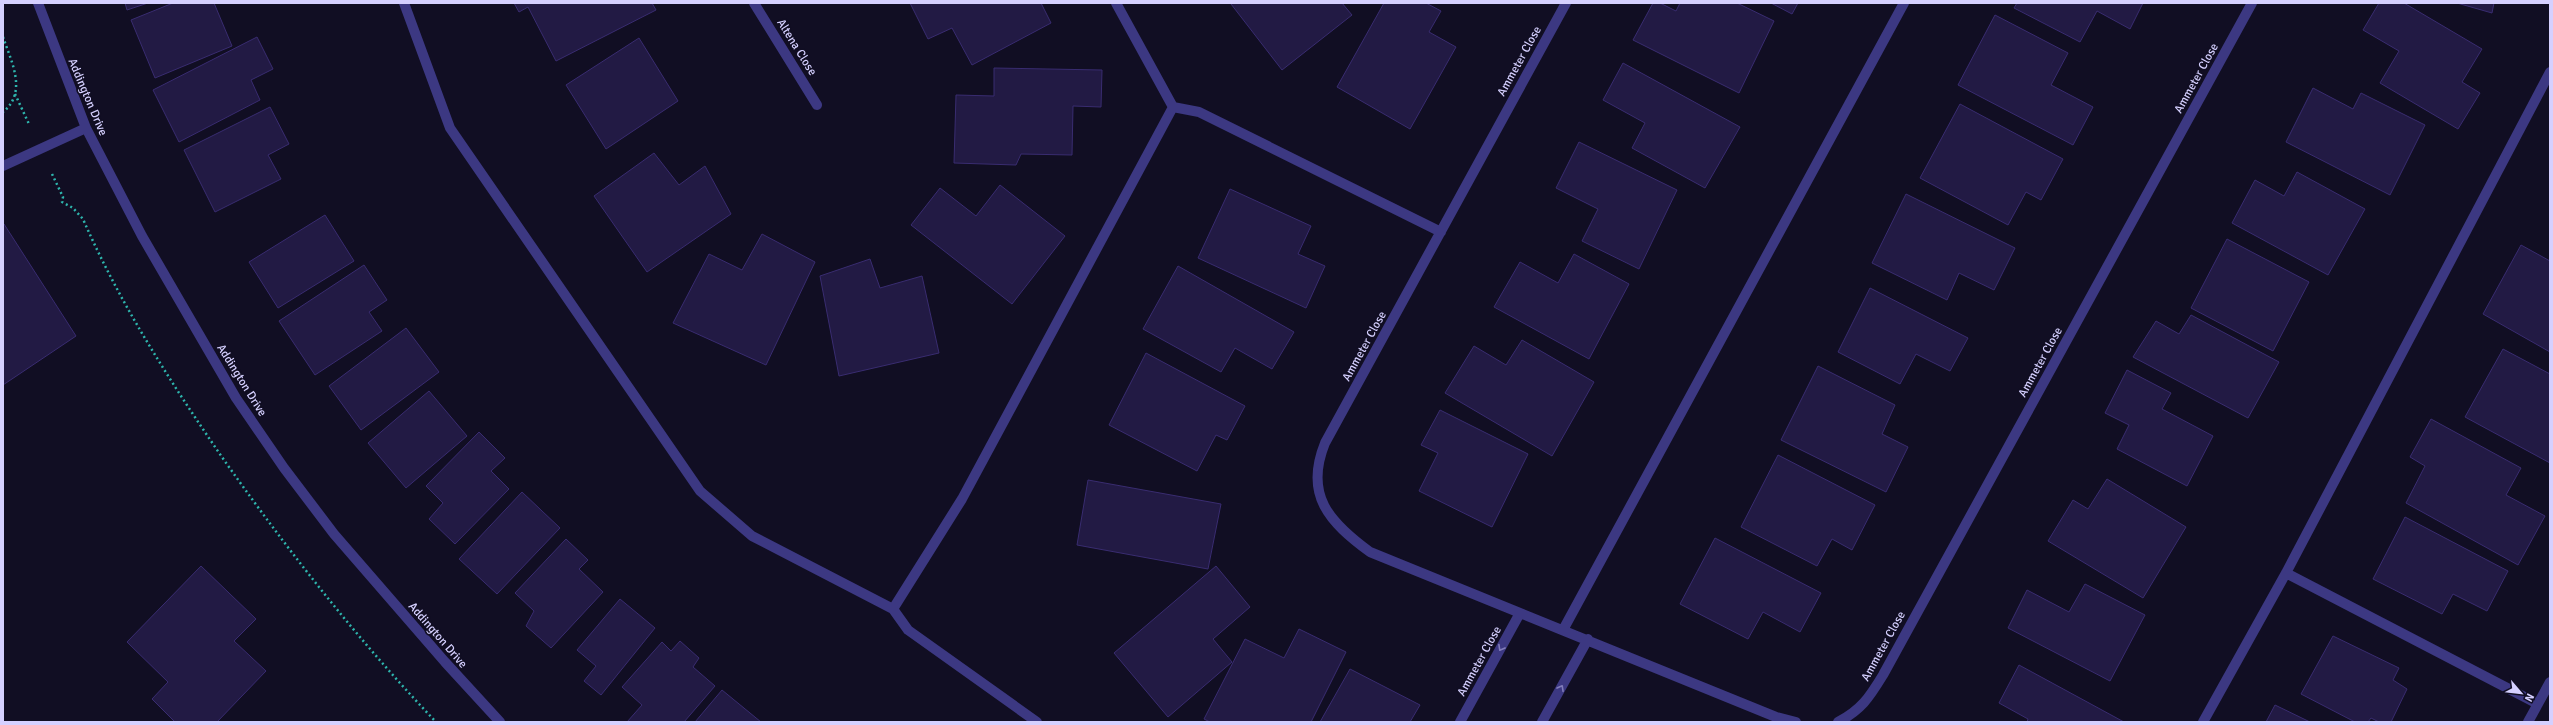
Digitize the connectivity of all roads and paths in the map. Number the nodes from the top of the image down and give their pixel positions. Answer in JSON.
{"nodes":[{"id":1,"x":38,"y":3,"type":"edge"},
{"id":2,"x":404,"y":3,"type":"edge"},
{"id":3,"x":754,"y":3,"type":"edge"},
{"id":4,"x":1116,"y":3,"type":"edge"},
{"id":5,"x":1566,"y":3,"type":"edge"},
{"id":6,"x":1904,"y":3,"type":"edge"},
{"id":7,"x":2252,"y":3,"type":"edge"},
{"id":8,"x":3,"y":37,"type":"edge"},
{"id":9,"x":2550,"y":72,"type":"edge"},
{"id":10,"x":817,"y":105,"type":"dead end"},
{"id":11,"x":1173,"y":107,"type":"junction"},
{"id":12,"x":3,"y":112,"type":"edge"},
{"id":13,"x":86,"y":128,"type":"junction"},
{"id":14,"x":3,"y":166,"type":"edge"},
{"id":15,"x":63,"y":197,"type":"dead end"},
{"id":16,"x":1440,"y":232,"type":"junction"},
{"id":17,"x":2286,"y":573,"type":"junction"},
{"id":18,"x":893,"y":609,"type":"junction"},
{"id":19,"x":1520,"y":613,"type":"junction"},
{"id":20,"x":1563,"y":630,"type":"junction"},
{"id":21,"x":1588,"y":639,"type":"junction"},
{"id":22,"x":2550,"y":682,"type":"edge"},
{"id":23,"x":2538,"y":704,"type":"junction"},
{"id":24,"x":436,"y":722,"type":"edge"},
{"id":25,"x":500,"y":722,"type":"edge"},
{"id":26,"x":1037,"y":722,"type":"edge"},
{"id":27,"x":1460,"y":722,"type":"edge"},
{"id":28,"x":1542,"y":722,"type":"edge"},
{"id":29,"x":1796,"y":722,"type":"edge"},
{"id":30,"x":1838,"y":722,"type":"edge"},
{"id":31,"x":2203,"y":722,"type":"edge"},
{"id":32,"x":2528,"y":722,"type":"edge"}],
"edges":[{"from":1,"to":13,"type":"street","name":"Addington Drive"},
{"from":2,"to":18,"type":"street"},
{"from":3,"to":10,"type":"street","name":"Altena Close"},
{"from":4,"to":11,"type":"street"},
{"from":5,"to":16,"type":"street","name":"Ammeter Close"},
{"from":6,"to":20,"type":"street"},
{"from":7,"to":30,"type":"street","name":"Ammeter Close"},
{"from":8,"to":12,"type":"path"},
{"from":9,"to":17,"type":"street"},
{"from":11,"to":16,"type":"street"},
{"from":11,"to":18,"type":"street"},
{"from":13,"to":14,"type":"street"},
{"from":13,"to":25,"type":"street","name":"Addington Drive"},
{"from":15,"to":24,"type":"path"},
{"from":16,"to":19,"type":"street","name":"Ammeter Close"},
{"from":17,"to":23,"type":"street"},
{"from":17,"to":31,"type":"street"},
{"from":18,"to":26,"type":"street"},
{"from":19,"to":20,"type":"street","name":"Ammeter Close"},
{"from":19,"to":27,"type":"street","name":"Ammeter Close","one_way":true},
{"from":20,"to":21,"type":"street","name":"Ammeter Close"},
{"from":28,"to":21,"type":"street","one_way":true},
{"from":21,"to":29,"type":"street","name":"Ammeter Close"},
{"from":22,"to":23,"type":"street"},
{"from":23,"to":32,"type":"street"}]}
